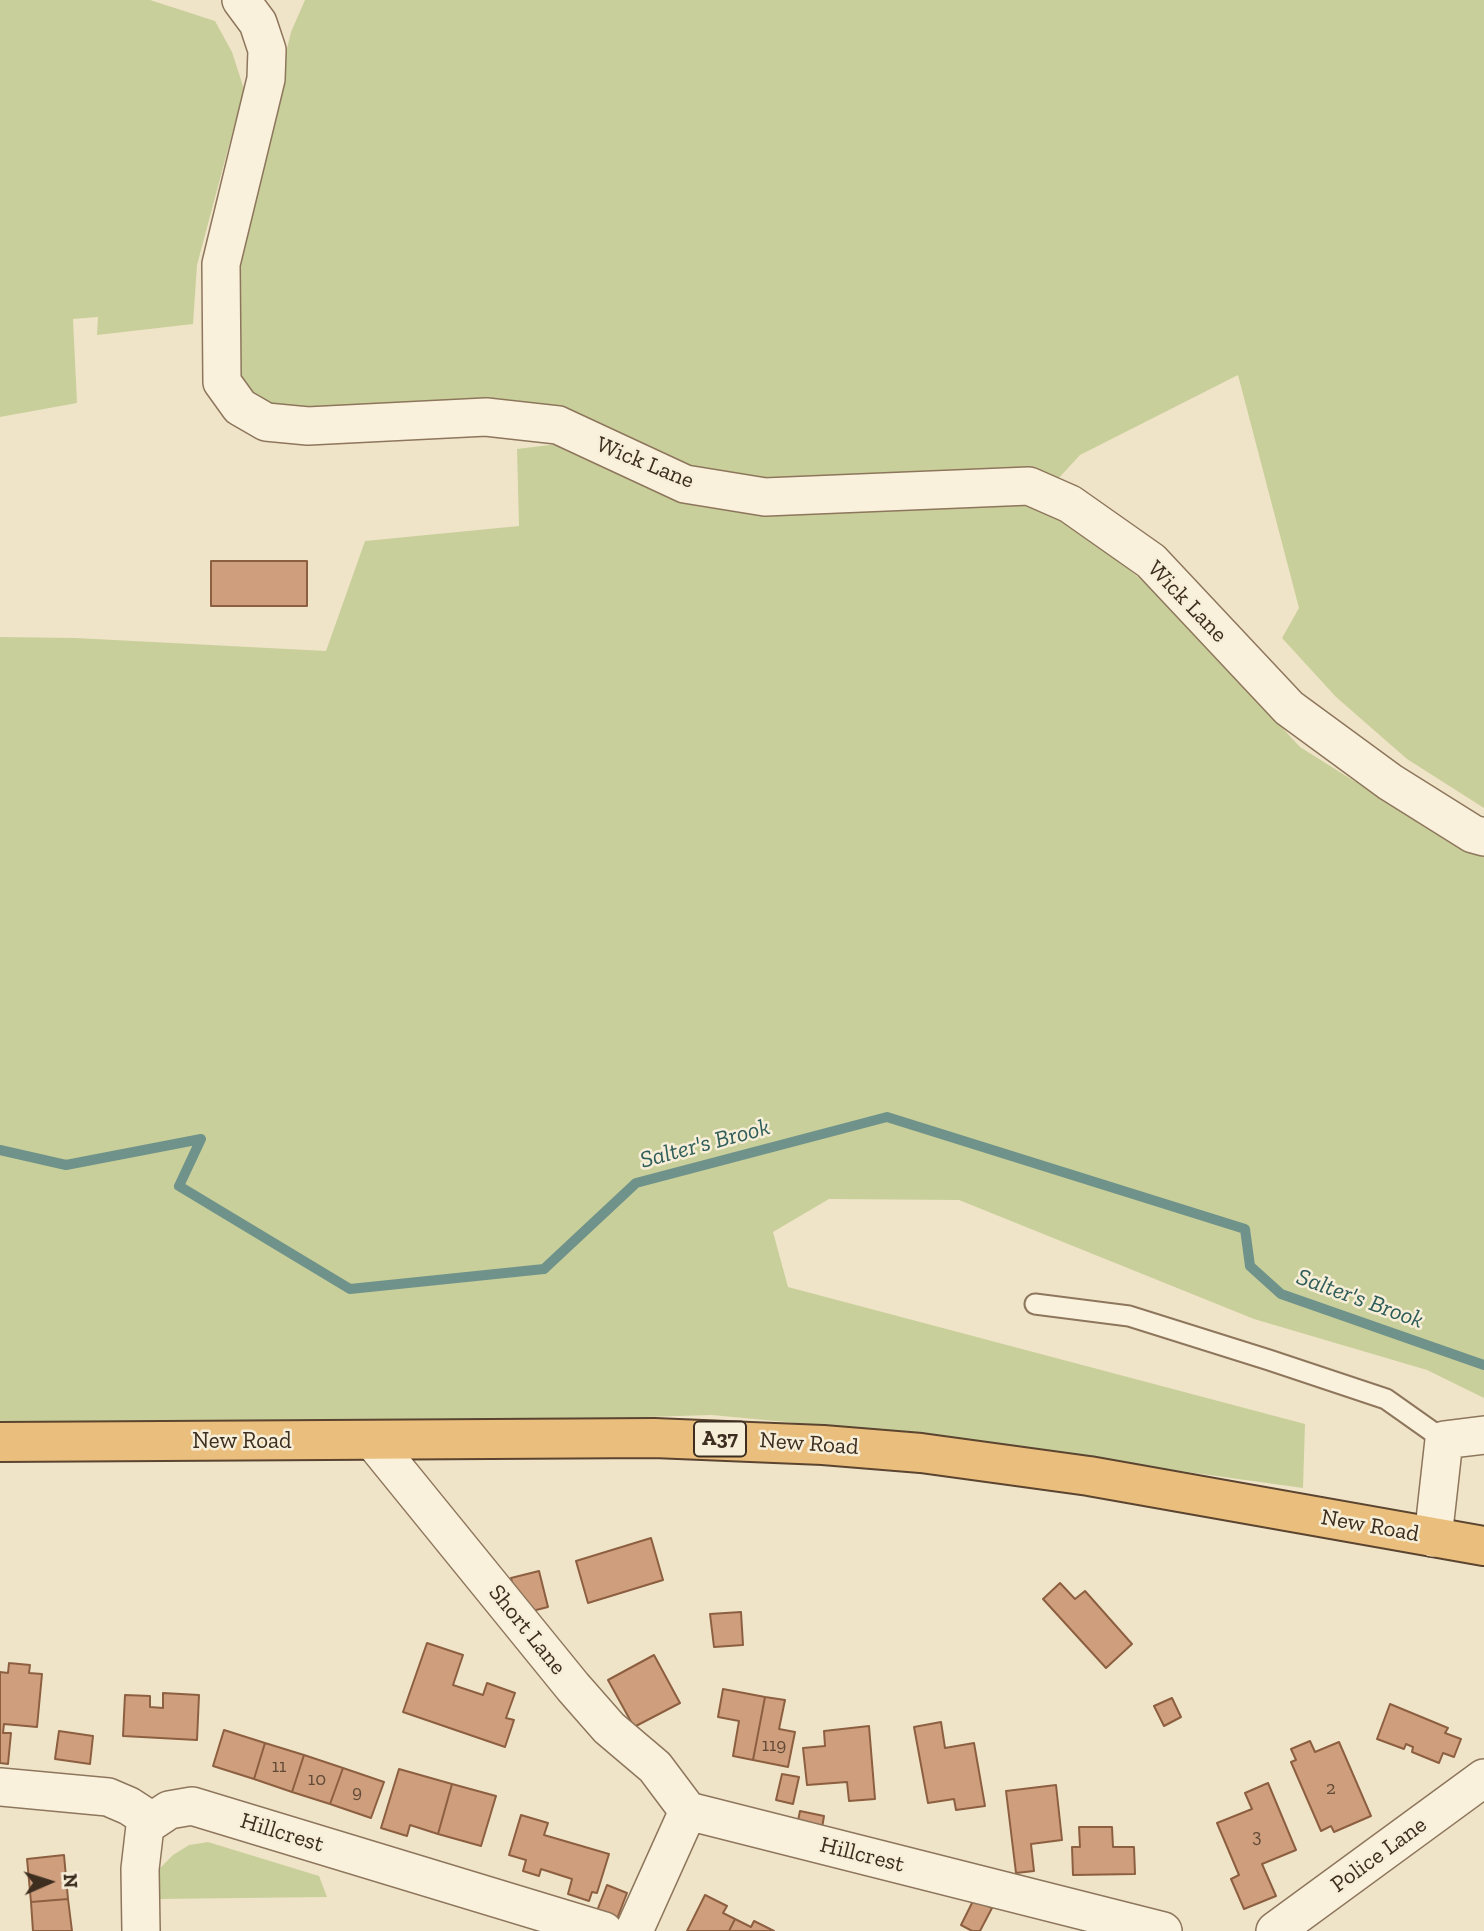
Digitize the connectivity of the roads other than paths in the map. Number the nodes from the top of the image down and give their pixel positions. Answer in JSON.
{"nodes":[{"id":1,"x":241,"y":0,"type":"edge"},
{"id":2,"x":1484,"y":837,"type":"edge"},
{"id":3,"x":1035,"y":1304,"type":"dead end"},
{"id":4,"x":1484,"y":1435,"type":"edge"},
{"id":5,"x":1444,"y":1440,"type":"junction"},
{"id":6,"x":373,"y":1441,"type":"junction"},
{"id":7,"x":0,"y":1442,"type":"edge"},
{"id":8,"x":1433,"y":1538,"type":"junction"},
{"id":9,"x":1484,"y":1546,"type":"edge"},
{"id":10,"x":1484,"y":1778,"type":"edge"},
{"id":11,"x":0,"y":1787,"type":"edge"},
{"id":12,"x":688,"y":1811,"type":"junction"},
{"id":13,"x":152,"y":1821,"type":"junction"},
{"id":14,"x":141,"y":1931,"type":"edge"},
{"id":15,"x":604,"y":1931,"type":"edge"},
{"id":16,"x":634,"y":1931,"type":"edge"},
{"id":17,"x":1163,"y":1931,"type":"edge"},
{"id":18,"x":1275,"y":1931,"type":"edge"}],
"edges":[{"from":1,"to":2,"type":"street","name":"Wick Lane"},
{"from":3,"to":5,"type":"lane"},
{"from":4,"to":5,"type":"street"},
{"from":5,"to":8,"type":"street"},
{"from":6,"to":7,"type":"highway","name":"New Road","number":"A37"},
{"from":6,"to":8,"type":"highway","name":"New Road","number":"A37"},
{"from":6,"to":12,"type":"street","name":"Short Lane"},
{"from":8,"to":9,"type":"highway","name":"New Road","number":"A37"},
{"from":10,"to":18,"type":"street","name":"Police Lane"},
{"from":11,"to":13,"type":"street"},
{"from":12,"to":16,"type":"street"},
{"from":12,"to":17,"type":"street","name":"Hillcrest"},
{"from":13,"to":14,"type":"street"},
{"from":13,"to":15,"type":"street","name":"Hillcrest"}]}
